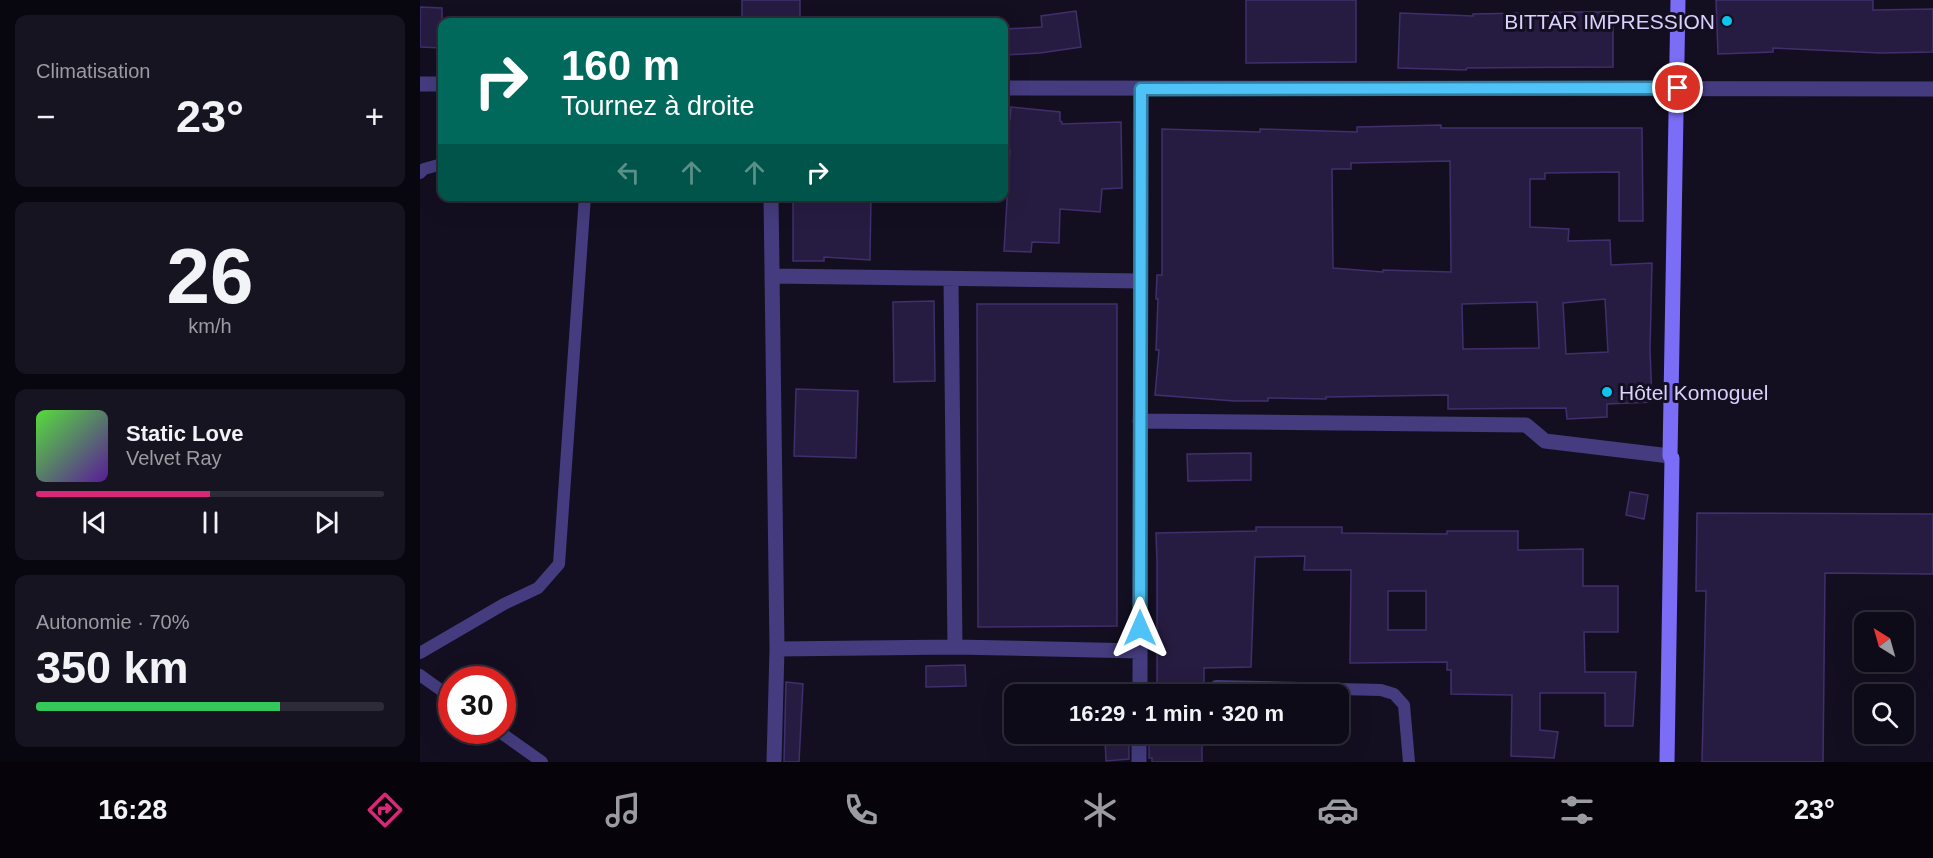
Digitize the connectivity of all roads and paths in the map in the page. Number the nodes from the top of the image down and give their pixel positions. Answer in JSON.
{"nodes":[{"id":1,"x":1678,"y":0,"type":"edge"},
{"id":2,"x":420,"y":84,"type":"edge"},
{"id":3,"x":438,"y":84,"type":"edge"},
{"id":4,"x":1008,"y":88,"type":"edge"},
{"id":5,"x":1678,"y":88,"type":"junction"},
{"id":6,"x":1141,"y":89,"type":"junction"},
{"id":7,"x":1933,"y":89,"type":"edge"},
{"id":8,"x":438,"y":165,"type":"edge"},
{"id":9,"x":420,"y":173,"type":"edge"},
{"id":10,"x":585,"y":201,"type":"edge"},
{"id":11,"x":771,"y":201,"type":"edge"},
{"id":12,"x":772,"y":276,"type":"junction"},
{"id":13,"x":951,"y":279,"type":"junction"},
{"id":14,"x":1140,"y":281,"type":"junction"},
{"id":15,"x":1140,"y":421,"type":"junction"},
{"id":16,"x":1670,"y":456,"type":"junction"},
{"id":17,"x":955,"y":647,"type":"junction"},
{"id":18,"x":777,"y":649,"type":"junction"},
{"id":19,"x":1140,"y":651,"type":"junction"},
{"id":20,"x":420,"y":653,"type":"edge"},
{"id":21,"x":420,"y":675,"type":"edge"},
{"id":22,"x":1140,"y":684,"type":"edge"},
{"id":23,"x":438,"y":688,"type":"edge"},
{"id":24,"x":1349,"y":689,"type":"edge"},
{"id":25,"x":516,"y":744,"type":"edge"},
{"id":26,"x":1139,"y":744,"type":"edge"},
{"id":27,"x":542,"y":762,"type":"edge"},
{"id":28,"x":774,"y":762,"type":"edge"},
{"id":29,"x":1139,"y":762,"type":"edge"},
{"id":30,"x":1409,"y":762,"type":"edge"},
{"id":31,"x":1667,"y":762,"type":"edge"}],
"edges":[{"from":1,"to":5,"type":"main road"},
{"from":2,"to":3,"type":"street"},
{"from":4,"to":6,"type":"street"},
{"from":5,"to":6,"type":"street"},
{"from":5,"to":7,"type":"street"},
{"from":5,"to":16,"type":"main road"},
{"from":6,"to":14,"type":"street"},
{"from":8,"to":9,"type":"lane"},
{"from":10,"to":20,"type":"lane"},
{"from":11,"to":12,"type":"street"},
{"from":12,"to":13,"type":"street"},
{"from":12,"to":18,"type":"street"},
{"from":13,"to":14,"type":"street"},
{"from":13,"to":17,"type":"street"},
{"from":14,"to":15,"type":"street"},
{"from":15,"to":16,"type":"street"},
{"from":15,"to":19,"type":"street"},
{"from":16,"to":31,"type":"main road"},
{"from":17,"to":18,"type":"street"},
{"from":17,"to":19,"type":"street"},
{"from":18,"to":28,"type":"street"},
{"from":19,"to":22,"type":"street"},
{"from":21,"to":23,"type":"lane"},
{"from":24,"to":30,"type":"lane"},
{"from":25,"to":27,"type":"lane"},
{"from":26,"to":29,"type":"street"}]}
